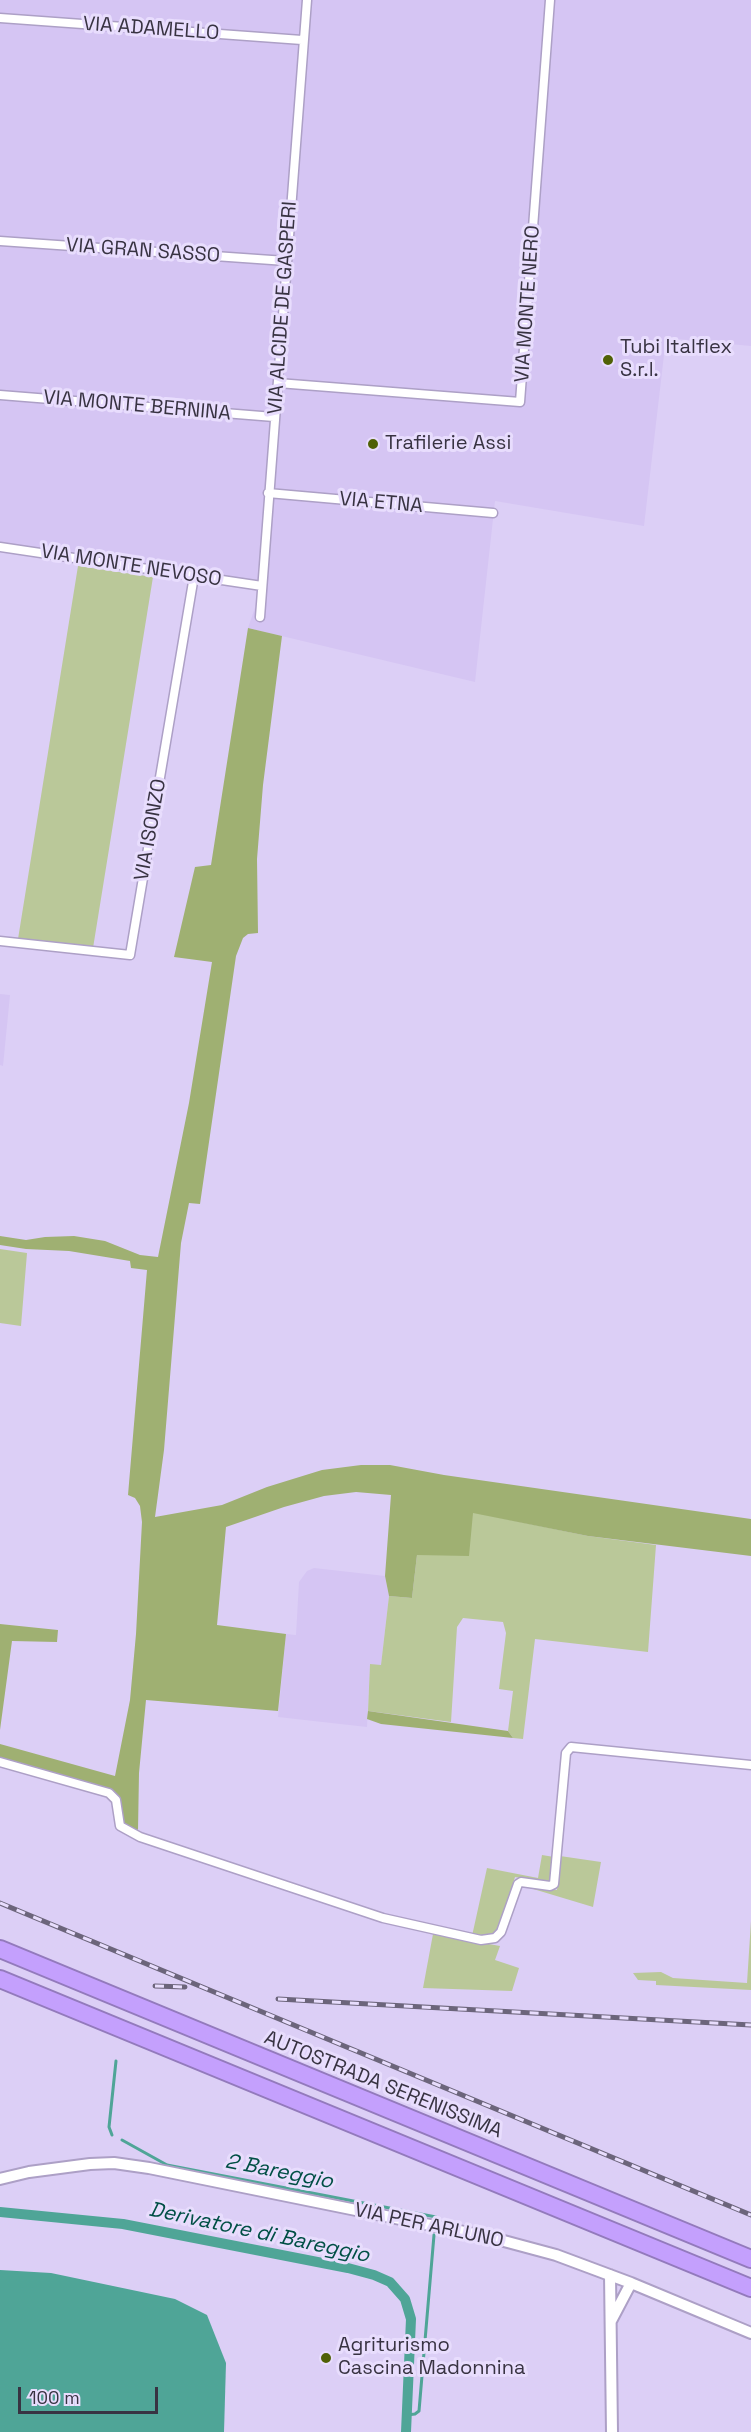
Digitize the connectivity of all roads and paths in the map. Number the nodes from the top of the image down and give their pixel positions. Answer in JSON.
{"nodes":[{"id":1,"x":307,"y":0,"type":"edge"},
{"id":2,"x":550,"y":0,"type":"edge"},
{"id":3,"x":0,"y":18,"type":"edge"},
{"id":4,"x":302,"y":40,"type":"junction"},
{"id":5,"x":0,"y":241,"type":"edge"},
{"id":6,"x":286,"y":261,"type":"junction"},
{"id":7,"x":278,"y":383,"type":"junction"},
{"id":8,"x":0,"y":395,"type":"edge"},
{"id":9,"x":274,"y":417,"type":"junction"},
{"id":10,"x":268,"y":493,"type":"junction"},
{"id":11,"x":493,"y":513,"type":"dead end"},
{"id":12,"x":0,"y":547,"type":"edge"},
{"id":13,"x":194,"y":576,"type":"junction"},
{"id":14,"x":262,"y":586,"type":"junction"},
{"id":15,"x":260,"y":617,"type":"dead end"},
{"id":16,"x":0,"y":941,"type":"edge"},
{"id":17,"x":0,"y":1762,"type":"edge"},
{"id":18,"x":751,"y":1765,"type":"edge"},
{"id":19,"x":0,"y":1949,"type":"edge"},
{"id":20,"x":0,"y":1978,"type":"edge"},
{"id":21,"x":0,"y":2179,"type":"edge"},
{"id":22,"x":751,"y":2259,"type":"edge"},
{"id":23,"x":608,"y":2274,"type":"junction"},
{"id":24,"x":631,"y":2283,"type":"junction"},
{"id":25,"x":751,"y":2288,"type":"edge"},
{"id":26,"x":610,"y":2321,"type":"junction"},
{"id":27,"x":751,"y":2333,"type":"edge"},
{"id":28,"x":612,"y":2432,"type":"edge"}],
"edges":[{"from":1,"to":4,"type":"street","name":"VIA ALCIDE DE GASPERI"},
{"from":2,"to":7,"type":"street","name":"VIA MONTE NERO"},
{"from":3,"to":4,"type":"street","name":"VIA ADAMELLO"},
{"from":4,"to":6,"type":"street","name":"VIA ALCIDE DE GASPERI"},
{"from":5,"to":6,"type":"street","name":"VIA GRAN SASSO"},
{"from":6,"to":7,"type":"street","name":"VIA ALCIDE DE GASPERI"},
{"from":7,"to":9,"type":"street","name":"VIA ALCIDE DE GASPERI"},
{"from":8,"to":9,"type":"street","name":"VIA MONTE BERNINA"},
{"from":9,"to":10,"type":"street","name":"VIA ALCIDE DE GASPERI"},
{"from":10,"to":11,"type":"street","name":"VIA ETNA"},
{"from":10,"to":14,"type":"street","name":"VIA ALCIDE DE GASPERI"},
{"from":12,"to":13,"type":"street","name":"VIA MONTE NEVOSO"},
{"from":13,"to":14,"type":"street","name":"VIA MONTE NEVOSO"},
{"from":13,"to":16,"type":"street","name":"VIA ISONZO"},
{"from":14,"to":15,"type":"street","name":"VIA ALCIDE DE GASPERI"},
{"from":17,"to":18,"type":"street"},
{"from":19,"to":22,"type":"highway","name":"AUTOSTRADA SERENISSIMA"},
{"from":20,"to":25,"type":"highway"},
{"from":21,"to":23,"type":"street","name":"VIA PER ARLUNO"},
{"from":23,"to":24,"type":"street","name":"VIA PER ARLUNO"},
{"from":23,"to":26,"type":"street"},
{"from":24,"to":26,"type":"street"},
{"from":24,"to":27,"type":"street","name":"VIA PER ARLUNO"},
{"from":26,"to":28,"type":"street"}]}
